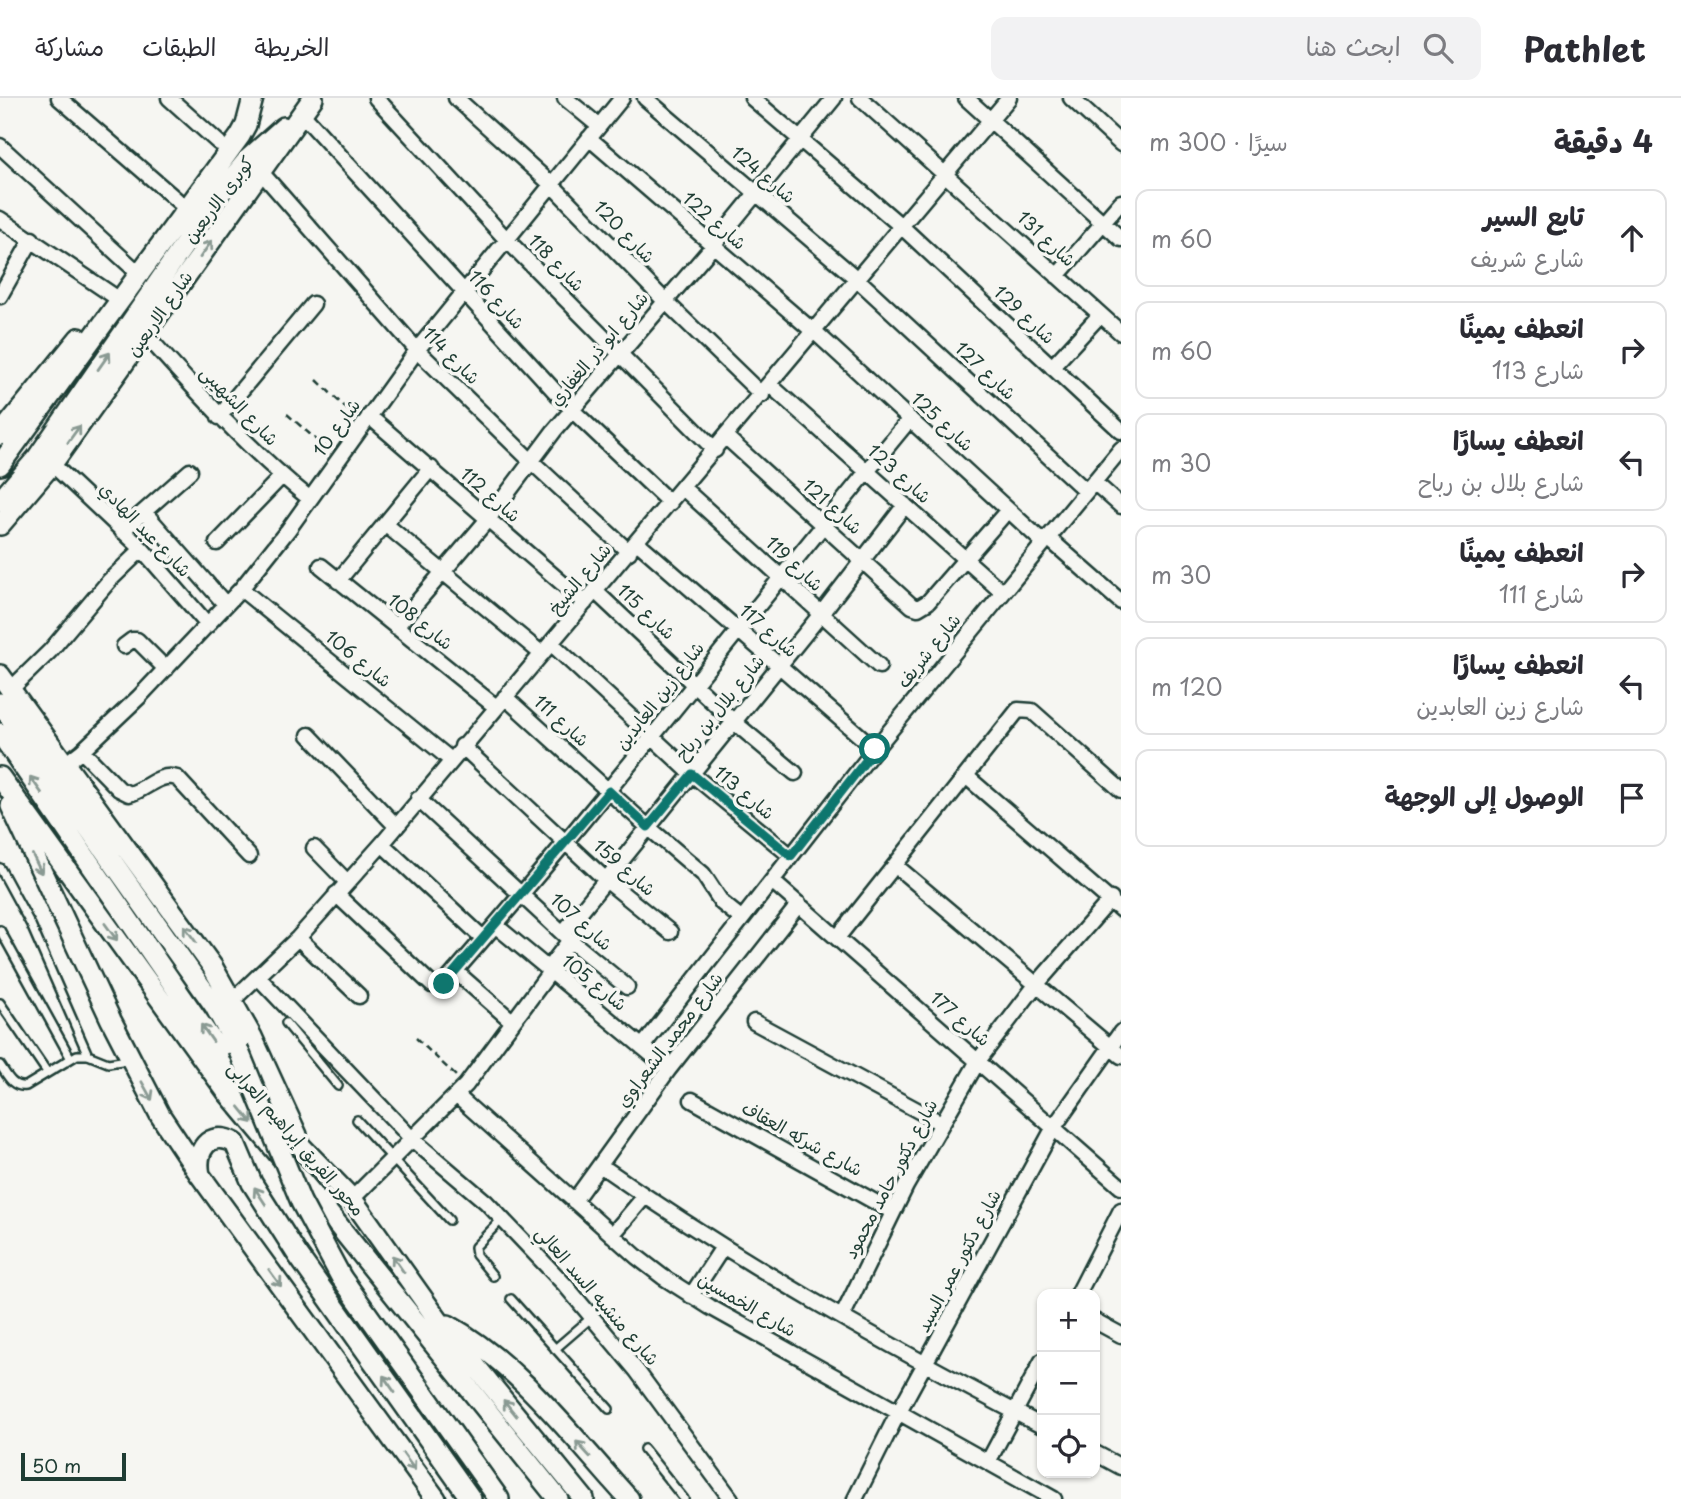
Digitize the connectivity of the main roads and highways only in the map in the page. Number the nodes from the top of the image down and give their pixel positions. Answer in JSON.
{"nodes":[{"id":1,"x":252,"y":98,"type":"edge"},
{"id":2,"x":308,"y":106,"type":"edge"},
{"id":3,"x":0,"y":435,"type":"edge"},
{"id":4,"x":45,"y":461,"type":"junction"},
{"id":5,"x":0,"y":466,"type":"edge"},
{"id":6,"x":0,"y":500,"type":"edge"},
{"id":7,"x":0,"y":525,"type":"edge"},
{"id":8,"x":4,"y":689,"type":"edge"},
{"id":9,"x":0,"y":733,"type":"edge"},
{"id":10,"x":0,"y":778,"type":"edge"},
{"id":11,"x":301,"y":1146,"type":"junction"},
{"id":12,"x":200,"y":1175,"type":"junction"},
{"id":13,"x":334,"y":1220,"type":"junction"},
{"id":14,"x":297,"y":1254,"type":"junction"},
{"id":15,"x":438,"y":1320,"type":"junction"},
{"id":16,"x":436,"y":1499,"type":"edge"},
{"id":17,"x":471,"y":1499,"type":"edge"},
{"id":18,"x":499,"y":1499,"type":"edge"},
{"id":19,"x":558,"y":1499,"type":"edge"},
{"id":20,"x":584,"y":1499,"type":"edge"},
{"id":21,"x":629,"y":1499,"type":"edge"}],
"edges":[{"from":1,"to":3,"type":"main road"},
{"from":1,"to":5,"type":"main road","name":"كوبرى الاربعين"},
{"from":4,"to":2,"type":"main road","name":"شارع الاربعين","one_way":true},
{"from":4,"to":2,"type":"main road","name":"كوبرى الاربعين","one_way":true},
{"from":4,"to":6,"type":"main road","name":"كوبرى الاربعين"},
{"from":4,"to":7,"type":"main road","name":"شارع الاربعين"},
{"from":11,"to":8,"type":"main road","one_way":true},
{"from":8,"to":18,"type":"main road","bridge":true},
{"from":11,"to":9,"type":"main road","name":"محور الفريق إبراهيم العرابى","one_way":true},
{"from":10,"to":12,"type":"main road","one_way":true},
{"from":10,"to":13,"type":"main road","name":"محور الفريق إبراهيم العرابى","one_way":true},
{"from":15,"to":11,"type":"main road","name":"محور الفريق إبراهيم العرابى","one_way":true},
{"from":14,"to":12,"type":"main road","one_way":true},
{"from":12,"to":16,"type":"main road","one_way":true},
{"from":13,"to":14,"type":"main road"},
{"from":13,"to":19,"type":"main road","name":"محور الفريق إبراهيم العرابى"},
{"from":17,"to":14,"type":"main road","one_way":true},
{"from":20,"to":15,"type":"main road","name":"محور الفريق إبراهيم العرابى","one_way":true},
{"from":21,"to":15,"type":"main road","one_way":true}]}
